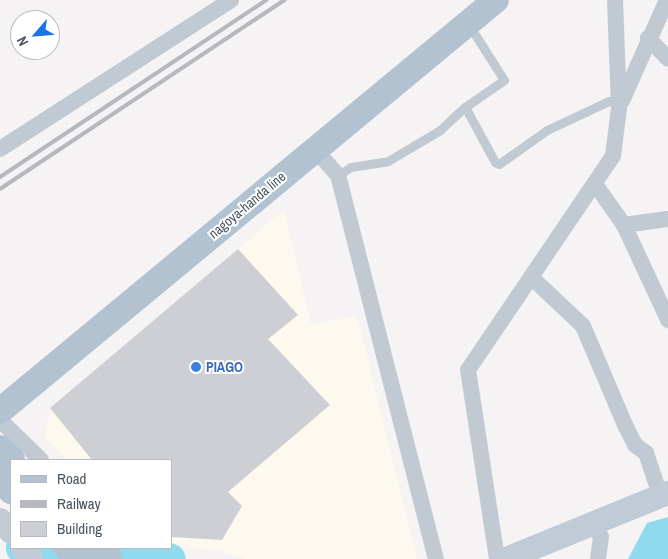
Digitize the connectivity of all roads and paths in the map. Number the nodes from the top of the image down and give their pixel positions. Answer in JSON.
{"nodes":[{"id":1,"x":231,"y":0,"type":"edge"},
{"id":2,"x":496,"y":0,"type":"edge"},
{"id":3,"x":615,"y":0,"type":"edge"},
{"id":4,"x":667,"y":0,"type":"edge"},
{"id":5,"x":468,"y":23,"type":"junction"},
{"id":6,"x":648,"y":38,"type":"junction"},
{"id":7,"x":668,"y":59,"type":"edge"},
{"id":8,"x":619,"y":104,"type":"junction"},
{"id":9,"x":465,"y":106,"type":"junction"},
{"id":10,"x":0,"y":149,"type":"edge"},
{"id":11,"x":314,"y":149,"type":"junction"},
{"id":12,"x":338,"y":175,"type":"junction"},
{"id":13,"x":595,"y":184,"type":"junction"},
{"id":14,"x":668,"y":219,"type":"edge"},
{"id":15,"x":624,"y":225,"type":"junction"},
{"id":16,"x":531,"y":277,"type":"junction"},
{"id":17,"x":668,"y":320,"type":"edge"},
{"id":18,"x":0,"y":411,"type":"edge"},
{"id":19,"x":0,"y":420,"type":"edge"},
{"id":20,"x":0,"y":448,"type":"edge"},
{"id":21,"x":11,"y":459,"type":"edge"},
{"id":22,"x":40,"y":459,"type":"edge"},
{"id":23,"x":0,"y":480,"type":"edge"},
{"id":24,"x":10,"y":490,"type":"edge"},
{"id":25,"x":664,"y":494,"type":"edge"},
{"id":26,"x":0,"y":520,"type":"edge"},
{"id":27,"x":594,"y":520,"type":"junction"},
{"id":28,"x":10,"y":531,"type":"edge"},
{"id":29,"x":68,"y":549,"type":"edge"},
{"id":30,"x":99,"y":549,"type":"edge"},
{"id":31,"x":78,"y":559,"type":"edge"},
{"id":32,"x":108,"y":559,"type":"edge"},
{"id":33,"x":436,"y":559,"type":"edge"},
{"id":34,"x":497,"y":559,"type":"edge"},
{"id":35,"x":506,"y":559,"type":"edge"},
{"id":36,"x":598,"y":559,"type":"edge"}],
"edges":[{"from":1,"to":10,"type":"street"},
{"from":2,"to":5,"type":"main road","name":"nagoya-handa line"},
{"from":3,"to":8,"type":"street"},
{"from":4,"to":6,"type":"street"},
{"from":5,"to":9,"type":"lane"},
{"from":5,"to":11,"type":"main road","name":"nagoya-handa line"},
{"from":6,"to":7,"type":"street"},
{"from":6,"to":8,"type":"street"},
{"from":8,"to":9,"type":"lane"},
{"from":8,"to":13,"type":"street"},
{"from":9,"to":12,"type":"lane"},
{"from":11,"to":12,"type":"street"},
{"from":11,"to":18,"type":"main road","name":"nagoya-handa line"},
{"from":12,"to":33,"type":"street"},
{"from":13,"to":15,"type":"street"},
{"from":13,"to":16,"type":"street"},
{"from":14,"to":15,"type":"street"},
{"from":15,"to":17,"type":"street"},
{"from":16,"to":25,"type":"street"},
{"from":16,"to":34,"type":"street"},
{"from":19,"to":22,"type":"street"},
{"from":20,"to":21,"type":"main road"},
{"from":23,"to":24,"type":"main road"},
{"from":25,"to":27,"type":"street"},
{"from":26,"to":28,"type":"street"},
{"from":27,"to":35,"type":"street"},
{"from":27,"to":36,"type":"street"},
{"from":29,"to":31,"type":"main road"},
{"from":30,"to":32,"type":"main road"}]}
